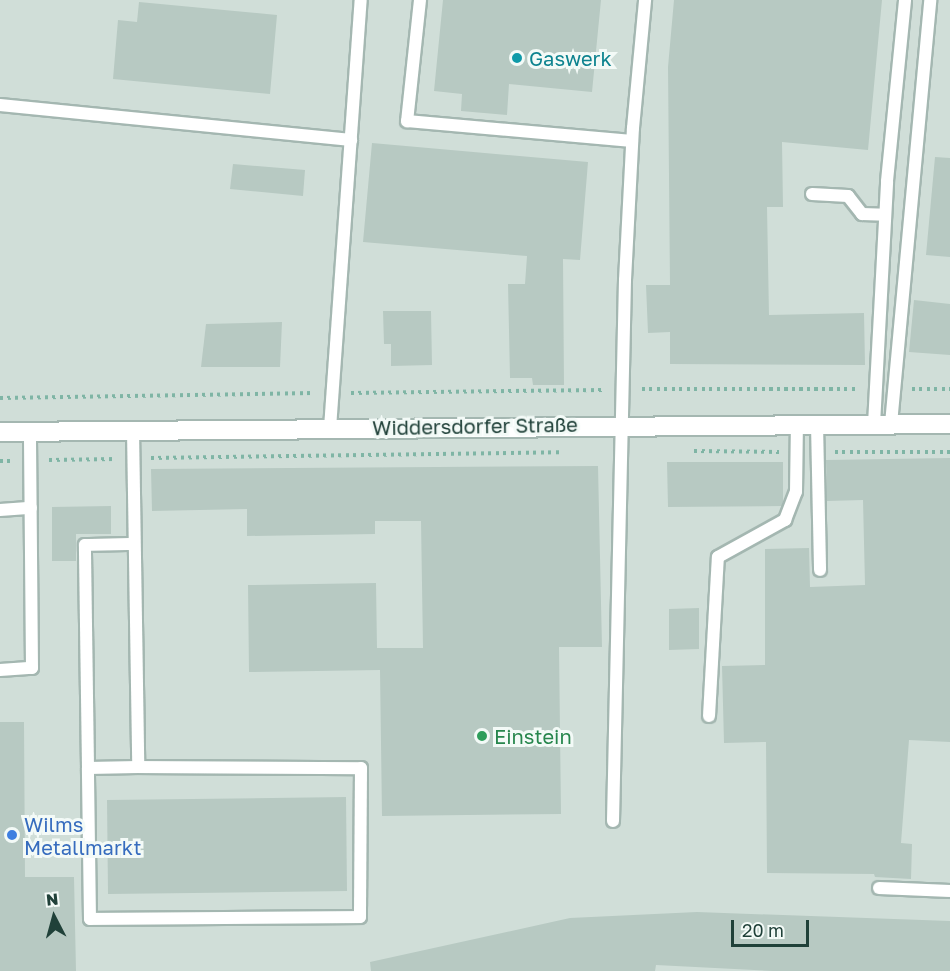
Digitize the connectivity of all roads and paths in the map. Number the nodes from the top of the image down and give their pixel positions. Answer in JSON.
{"nodes":[{"id":1,"x":360,"y":0,"type":"edge"},
{"id":2,"x":420,"y":0,"type":"edge"},
{"id":3,"x":645,"y":0,"type":"edge"},
{"id":4,"x":905,"y":0,"type":"edge"},
{"id":5,"x":930,"y":0,"type":"edge"},
{"id":6,"x":0,"y":105,"type":"edge"},
{"id":7,"x":351,"y":140,"type":"junction"},
{"id":8,"x":632,"y":141,"type":"junction"},
{"id":9,"x":812,"y":194,"type":"dead end"},
{"id":10,"x":885,"y":215,"type":"junction"},
{"id":11,"x":625,"y":389,"type":"junction"},
{"id":12,"x":876,"y":389,"type":"junction"},
{"id":13,"x":893,"y":389,"type":"junction"},
{"id":14,"x":950,"y":389,"type":"edge"},
{"id":15,"x":332,"y":393,"type":"junction"},
{"id":16,"x":0,"y":398,"type":"edge"},
{"id":17,"x":620,"y":424,"type":"junction"},
{"id":18,"x":797,"y":424,"type":"junction"},
{"id":19,"x":817,"y":424,"type":"junction"},
{"id":20,"x":883,"y":424,"type":"junction"},
{"id":21,"x":950,"y":424,"type":"edge"},
{"id":22,"x":330,"y":428,"type":"junction"},
{"id":23,"x":132,"y":430,"type":"junction"},
{"id":24,"x":0,"y":432,"type":"edge"},
{"id":25,"x":30,"y":432,"type":"junction"},
{"id":26,"x":692,"y":451,"type":"dead end"},
{"id":27,"x":562,"y":452,"type":"dead end"},
{"id":28,"x":798,"y":452,"type":"junction"},
{"id":29,"x":817,"y":452,"type":"junction"},
{"id":30,"x":950,"y":452,"type":"edge"},
{"id":31,"x":133,"y":459,"type":"junction"},
{"id":32,"x":30,"y":460,"type":"junction"},
{"id":33,"x":0,"y":461,"type":"edge"},
{"id":34,"x":31,"y":507,"type":"junction"},
{"id":35,"x":0,"y":510,"type":"edge"},
{"id":36,"x":134,"y":544,"type":"junction"},
{"id":37,"x":820,"y":570,"type":"dead end"},
{"id":38,"x":0,"y":670,"type":"edge"},
{"id":39,"x":709,"y":716,"type":"dead end"},
{"id":40,"x":138,"y":767,"type":"junction"},
{"id":41,"x":88,"y":768,"type":"junction"},
{"id":42,"x":613,"y":821,"type":"dead end"},
{"id":43,"x":879,"y":888,"type":"dead end"},
{"id":44,"x":950,"y":891,"type":"edge"}],
"edges":[{"from":1,"to":7,"type":"lane"},
{"from":2,"to":8,"type":"lane"},
{"from":3,"to":8,"type":"lane"},
{"from":4,"to":10,"type":"lane"},
{"from":5,"to":13,"type":"lane"},
{"from":6,"to":7,"type":"lane"},
{"from":7,"to":15,"type":"lane"},
{"from":8,"to":11,"type":"lane"},
{"from":9,"to":10,"type":"lane"},
{"from":10,"to":12,"type":"lane"},
{"from":11,"to":12,"type":"path"},
{"from":11,"to":15,"type":"path"},
{"from":11,"to":17,"type":"lane"},
{"from":12,"to":20,"type":"lane"},
{"from":13,"to":14,"type":"path"},
{"from":13,"to":20,"type":"lane"},
{"from":15,"to":16,"type":"path"},
{"from":15,"to":22,"type":"lane"},
{"from":17,"to":18,"type":"main road","name":"Widdersdorfer Straße"},
{"from":17,"to":22,"type":"main road","name":"Widdersdorfer Straße"},
{"from":17,"to":42,"type":"lane"},
{"from":18,"to":19,"type":"main road","name":"Widdersdorfer Straße"},
{"from":18,"to":28,"type":"lane"},
{"from":19,"to":20,"type":"main road","name":"Widdersdorfer Straße"},
{"from":19,"to":29,"type":"lane"},
{"from":20,"to":21,"type":"main road","name":"Widdersdorfer Straße"},
{"from":22,"to":23,"type":"main road","name":"Widdersdorfer Straße"},
{"from":23,"to":25,"type":"main road","name":"Widdersdorfer Straße"},
{"from":23,"to":31,"type":"lane"},
{"from":24,"to":25,"type":"main road","name":"Widdersdorfer Straße"},
{"from":25,"to":32,"type":"lane"},
{"from":26,"to":28,"type":"path"},
{"from":27,"to":31,"type":"path"},
{"from":28,"to":39,"type":"lane"},
{"from":29,"to":30,"type":"path"},
{"from":29,"to":37,"type":"lane"},
{"from":31,"to":32,"type":"path"},
{"from":31,"to":36,"type":"lane"},
{"from":32,"to":33,"type":"path"},
{"from":32,"to":34,"type":"lane"},
{"from":34,"to":35,"type":"lane"},
{"from":34,"to":38,"type":"lane"},
{"from":36,"to":40,"type":"lane"},
{"from":36,"to":41,"type":"lane"},
{"from":40,"to":41,"type":"lane"},
{"from":40,"to":41,"type":"lane"},
{"from":43,"to":44,"type":"lane"}]}
